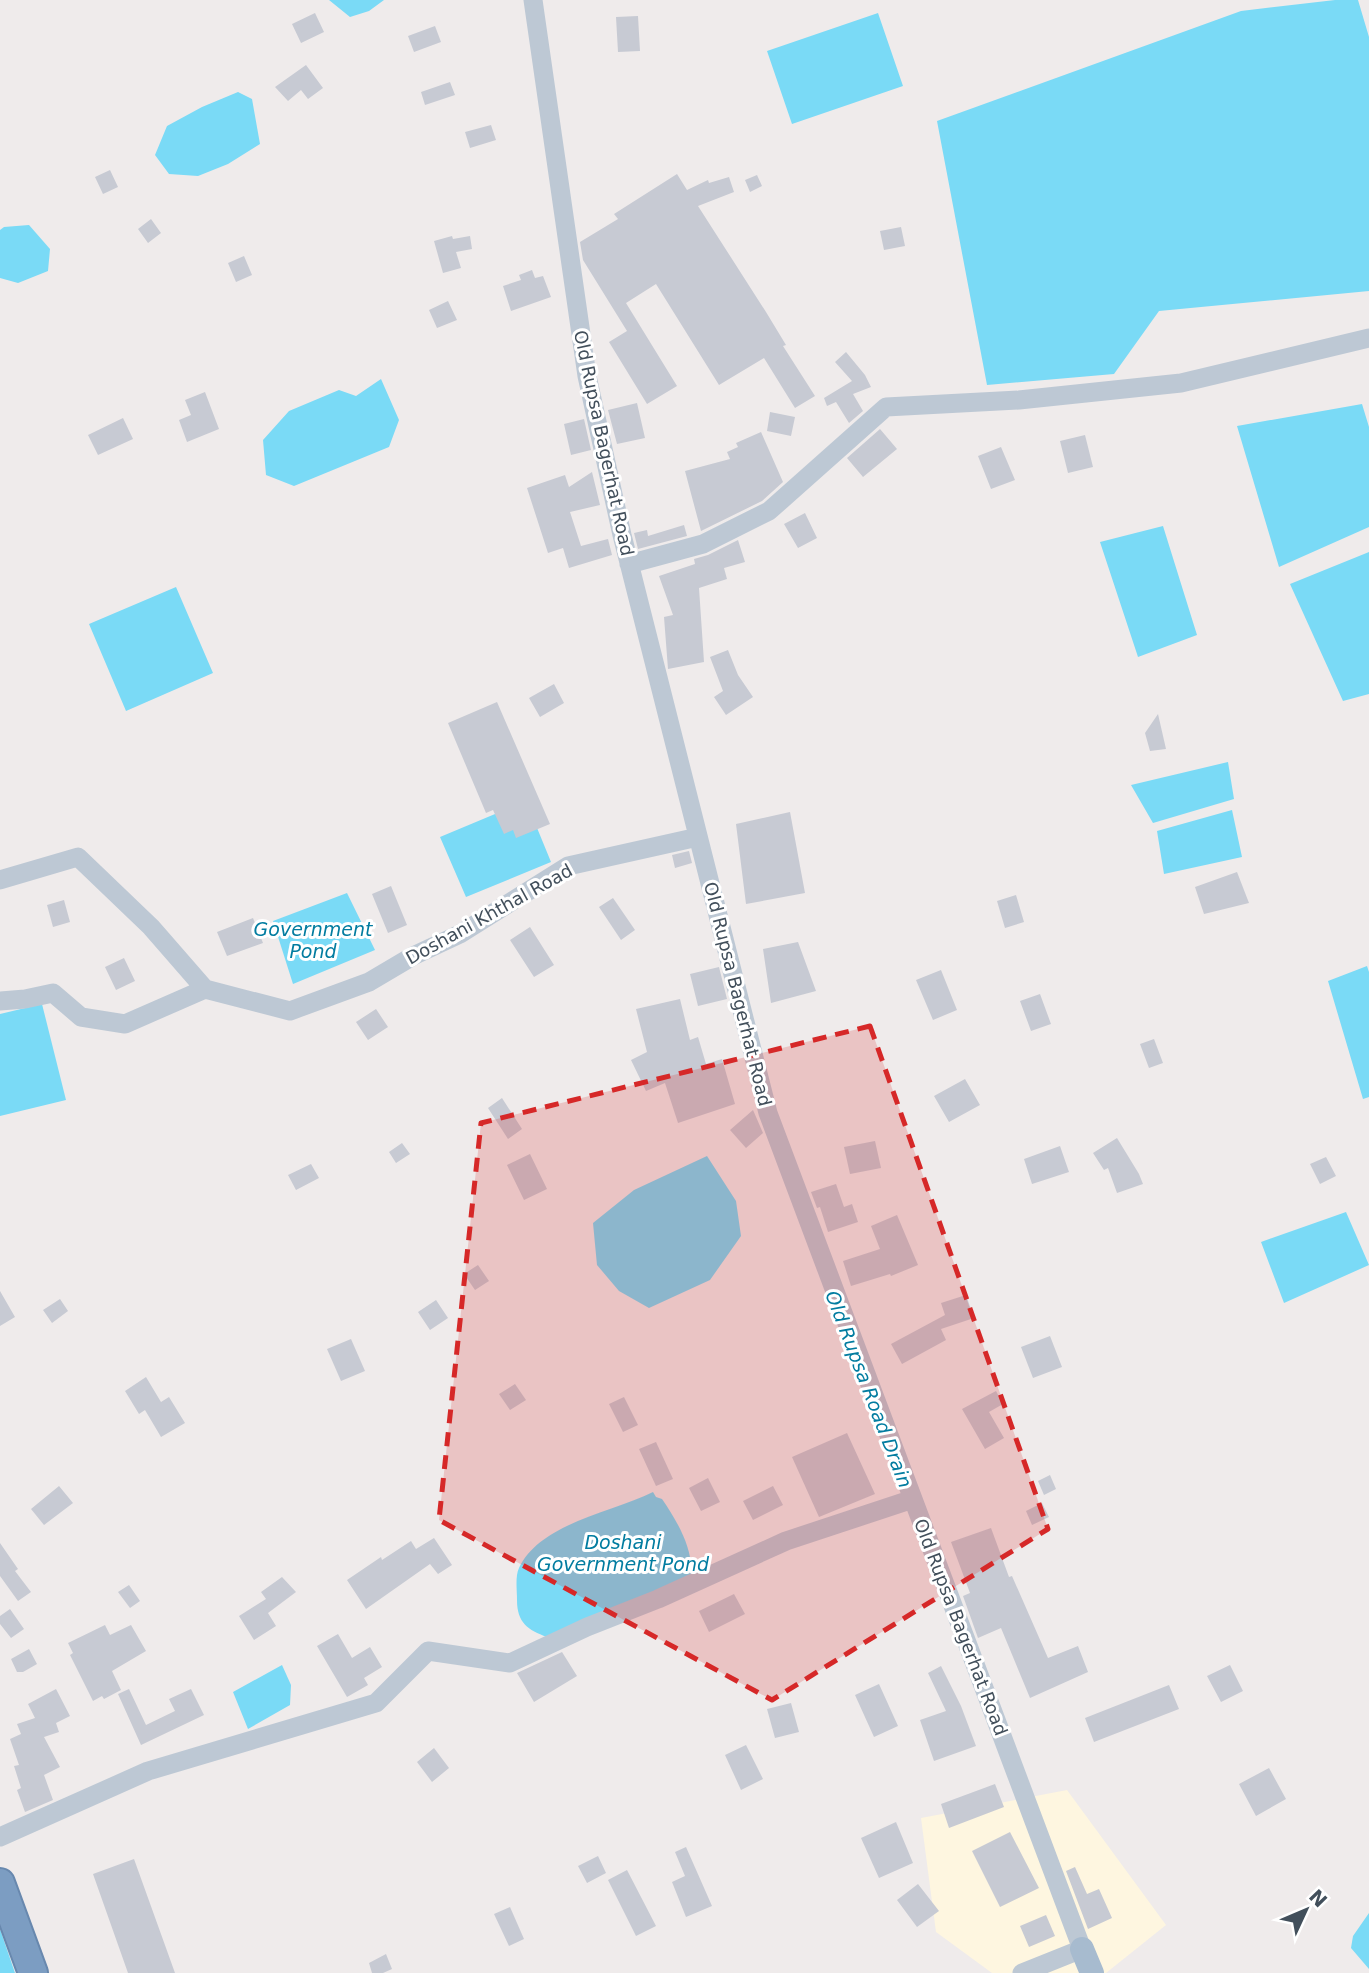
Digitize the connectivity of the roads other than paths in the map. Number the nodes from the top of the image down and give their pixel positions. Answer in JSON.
{"nodes":[{"id":1,"x":533,"y":0,"type":"edge"},
{"id":2,"x":1369,"y":338,"type":"edge"},
{"id":3,"x":629,"y":564,"type":"junction"},
{"id":4,"x":698,"y":838,"type":"junction"},
{"id":5,"x":0,"y":880,"type":"edge"},
{"id":6,"x":205,"y":989,"type":"junction"},
{"id":7,"x":0,"y":1001,"type":"edge"},
{"id":8,"x":910,"y":1500,"type":"dead end"},
{"id":9,"x":0,"y":1837,"type":"edge"},
{"id":10,"x":0,"y":1883,"type":"edge"},
{"id":11,"x":1082,"y":1949,"type":"junction"},
{"id":12,"x":33,"y":1973,"type":"edge"},
{"id":13,"x":1022,"y":1973,"type":"edge"},
{"id":14,"x":1092,"y":1973,"type":"edge"}],
"edges":[{"from":1,"to":3,"type":"street","name":"Old Rupsa Bagerhat Road"},
{"from":2,"to":3,"type":"street"},
{"from":3,"to":4,"type":"street","name":"Old Rupsa Bagerhat Road"},
{"from":4,"to":6,"type":"street","name":"Doshani Khthal Road"},
{"from":4,"to":11,"type":"street","name":"Old Rupsa Bagerhat Road"},
{"from":5,"to":6,"type":"street"},
{"from":6,"to":7,"type":"street"},
{"from":8,"to":9,"type":"street"},
{"from":10,"to":12,"type":"highway"},
{"from":11,"to":13,"type":"street"},
{"from":11,"to":14,"type":"main road"}]}
